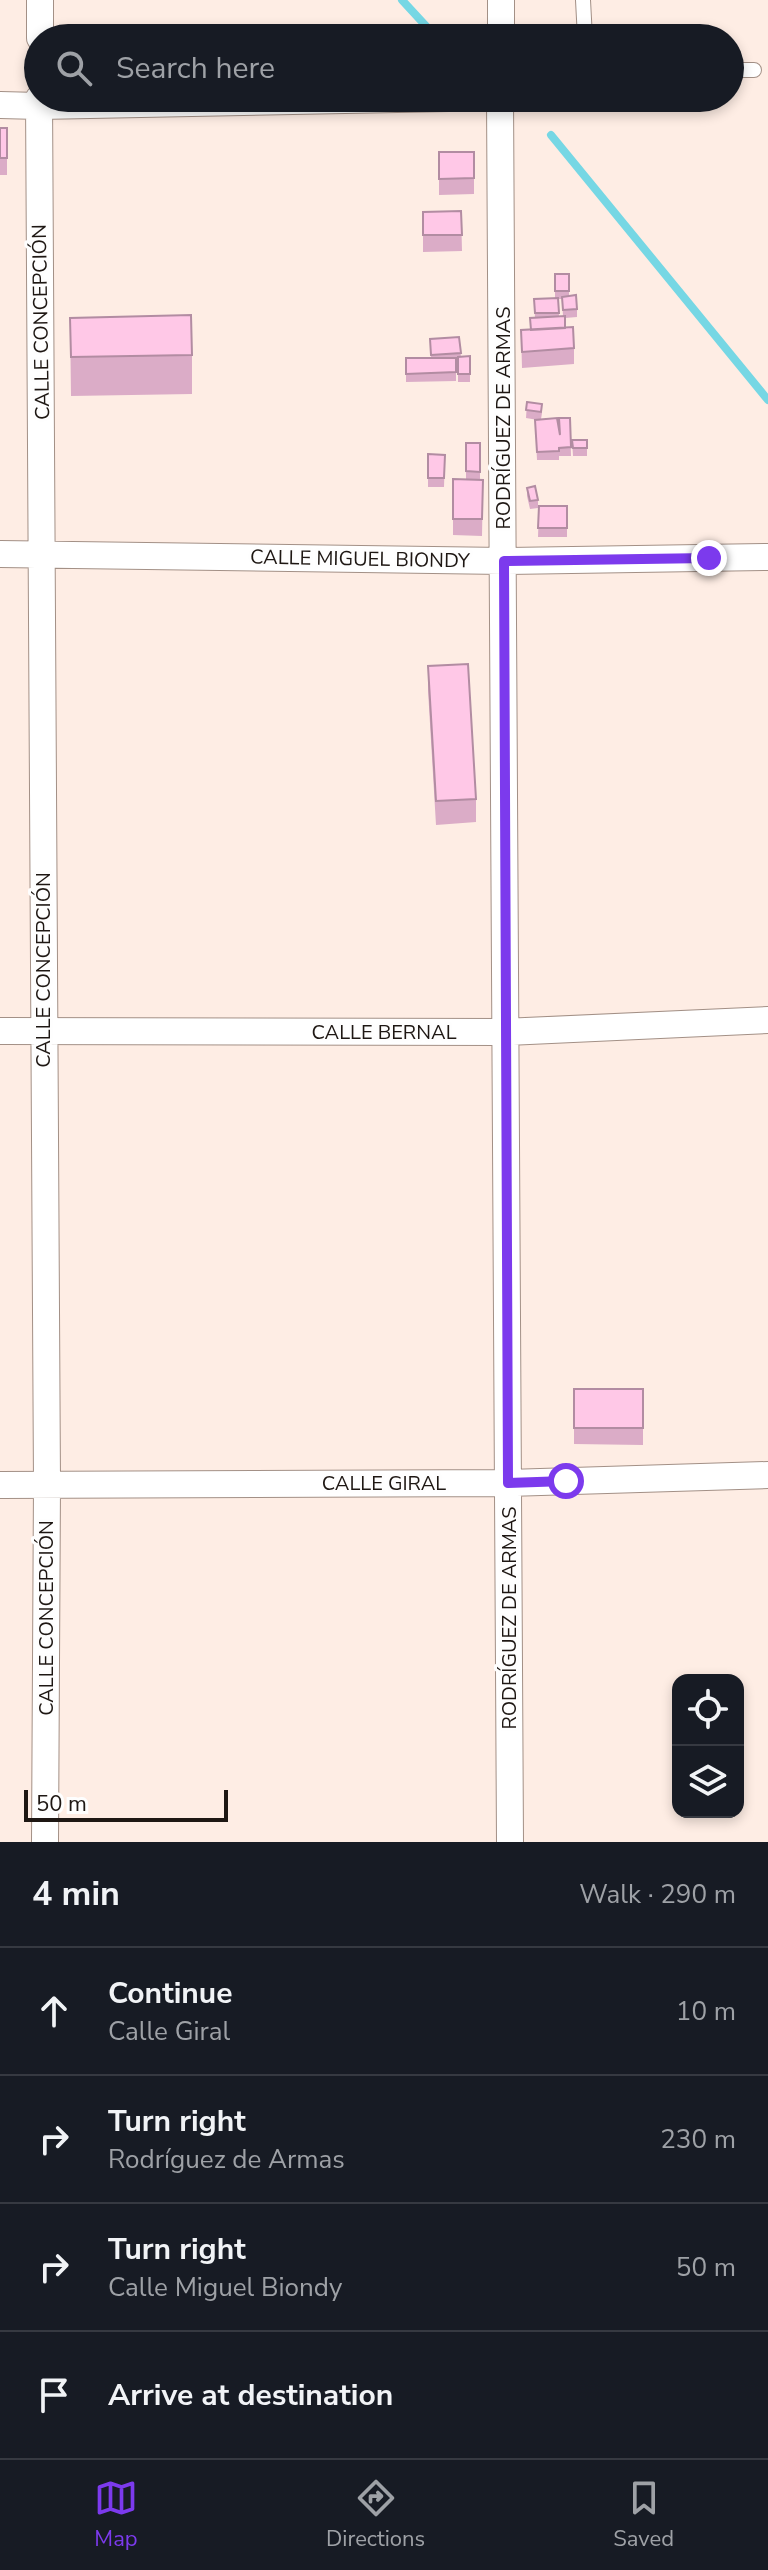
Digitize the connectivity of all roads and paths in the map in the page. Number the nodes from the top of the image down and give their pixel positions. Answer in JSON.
{"nodes":[{"id":1,"x":40,"y":0,"type":"edge"},
{"id":2,"x":501,"y":0,"type":"edge"},
{"id":3,"x":583,"y":0,"type":"edge"},
{"id":4,"x":40,"y":24,"type":"edge"},
{"id":5,"x":501,"y":24,"type":"edge"},
{"id":6,"x":584,"y":24,"type":"edge"},
{"id":7,"x":744,"y":70,"type":"edge"},
{"id":8,"x":754,"y":70,"type":"dead end"},
{"id":9,"x":24,"y":103,"type":"edge"},
{"id":10,"x":0,"y":105,"type":"edge"},
{"id":11,"x":39,"y":112,"type":"edge"},
{"id":12,"x":500,"y":112,"type":"edge"},
{"id":13,"x":0,"y":554,"type":"edge"},
{"id":14,"x":44,"y":554,"type":"junction"},
{"id":15,"x":768,"y":557,"type":"edge"},
{"id":16,"x":504,"y":561,"type":"junction"},
{"id":17,"x":768,"y":1020,"type":"edge"},
{"id":18,"x":43,"y":1030,"type":"junction"},
{"id":19,"x":0,"y":1031,"type":"edge"},
{"id":20,"x":505,"y":1032,"type":"junction"},
{"id":21,"x":768,"y":1475,"type":"edge"},
{"id":22,"x":508,"y":1483,"type":"junction"},
{"id":23,"x":47,"y":1484,"type":"junction"},
{"id":24,"x":0,"y":1485,"type":"edge"},
{"id":25,"x":45,"y":1842,"type":"edge"},
{"id":26,"x":510,"y":1842,"type":"edge"}],
"edges":[{"from":1,"to":4,"type":"street"},
{"from":2,"to":5,"type":"street"},
{"from":3,"to":6,"type":"lane"},
{"from":7,"to":8,"type":"lane"},
{"from":9,"to":10,"type":"street"},
{"from":11,"to":14,"type":"street","name":"CALLE CONCEPCIÓN"},
{"from":12,"to":16,"type":"street","name":"RODRÍGUEZ DE ARMAS"},
{"from":13,"to":14,"type":"street","name":"CALLE MIGUEL BIONDY"},
{"from":14,"to":16,"type":"street","name":"CALLE MIGUEL BIONDY"},
{"from":14,"to":18,"type":"street","name":"CALLE CONCEPCIÓN"},
{"from":15,"to":16,"type":"street","name":"CALLE MIGUEL BIONDY"},
{"from":16,"to":20,"type":"street","name":"RODRÍGUEZ DE ARMAS"},
{"from":17,"to":20,"type":"street","name":"CALLE BERNAL"},
{"from":18,"to":19,"type":"street","name":"CALLE BERNAL"},
{"from":18,"to":20,"type":"street","name":"CALLE BERNAL"},
{"from":18,"to":23,"type":"street","name":"CALLE CONCEPCIÓN"},
{"from":20,"to":22,"type":"street","name":"RODRÍGUEZ DE ARMAS"},
{"from":21,"to":22,"type":"street","name":"CALLE GIRAL"},
{"from":22,"to":23,"type":"street","name":"CALLE GIRAL"},
{"from":22,"to":26,"type":"street","name":"RODRÍGUEZ DE ARMAS"},
{"from":23,"to":24,"type":"street","name":"CALLE GIRAL"},
{"from":23,"to":25,"type":"street","name":"CALLE CONCEPCIÓN"}]}
